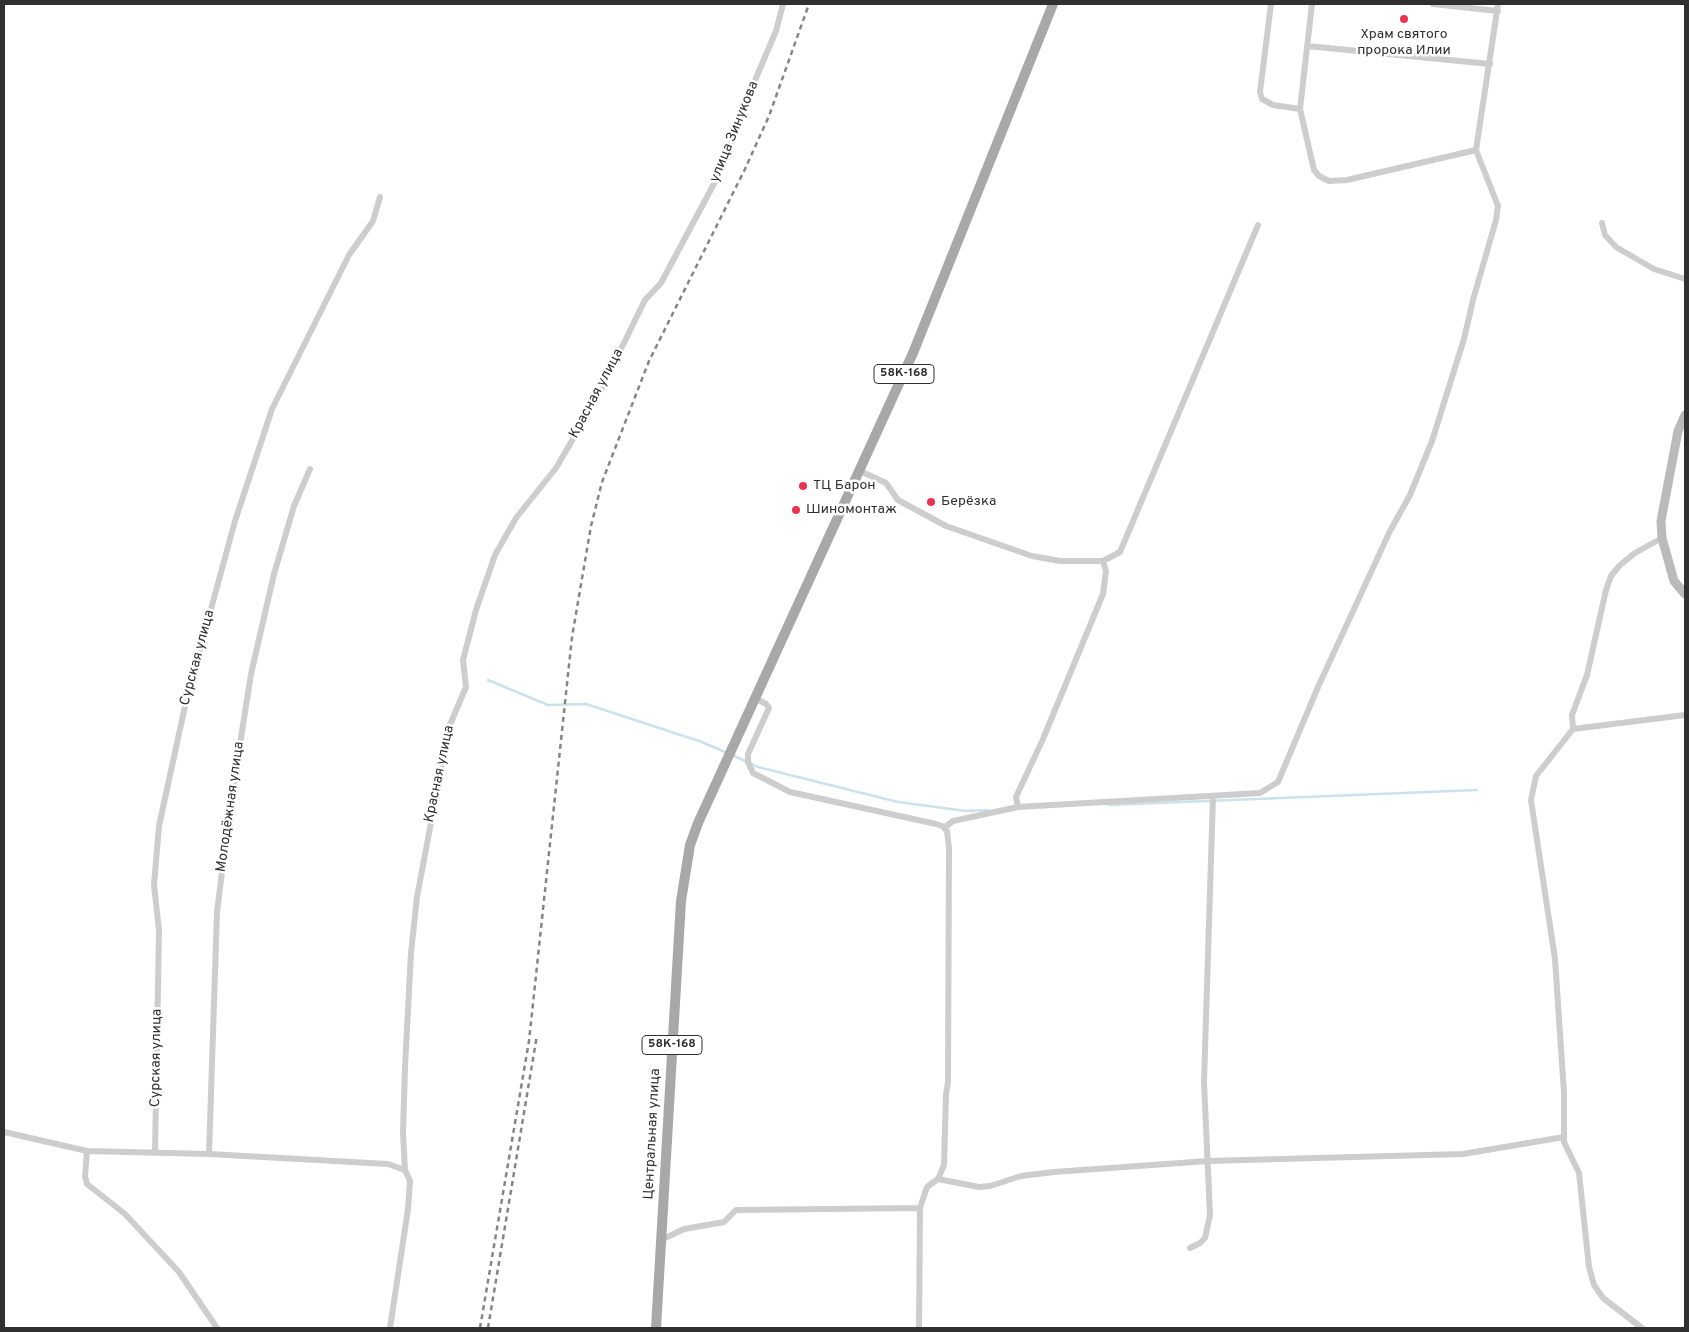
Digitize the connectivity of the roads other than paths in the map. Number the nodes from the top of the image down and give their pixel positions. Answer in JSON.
{"nodes":[{"id":1,"x":783,"y":4,"type":"edge"},
{"id":2,"x":1053,"y":4,"type":"edge"},
{"id":3,"x":1271,"y":4,"type":"edge"},
{"id":4,"x":1312,"y":4,"type":"edge"},
{"id":5,"x":1433,"y":4,"type":"edge"},
{"id":6,"x":1498,"y":7,"type":"edge"},
{"id":7,"x":1307,"y":46,"type":"junction"},
{"id":8,"x":1490,"y":64,"type":"junction"},
{"id":9,"x":1300,"y":109,"type":"junction"},
{"id":10,"x":1476,"y":150,"type":"junction"},
{"id":11,"x":380,"y":197,"type":"dead end"},
{"id":12,"x":1602,"y":223,"type":"dead end"},
{"id":13,"x":1258,"y":224,"type":"dead end"},
{"id":14,"x":1685,"y":279,"type":"edge"},
{"id":15,"x":661,"y":283,"type":"joint"},
{"id":16,"x":1685,"y":415,"type":"edge"},
{"id":17,"x":310,"y":469,"type":"dead end"},
{"id":18,"x":860,"y":471,"type":"junction"},
{"id":19,"x":1662,"y":538,"type":"junction"},
{"id":20,"x":1103,"y":561,"type":"junction"},
{"id":21,"x":1683,"y":590,"type":"edge"},
{"id":22,"x":755,"y":698,"type":"junction"},
{"id":23,"x":1685,"y":715,"type":"edge"},
{"id":24,"x":1573,"y":729,"type":"junction"},
{"id":25,"x":1213,"y":796,"type":"junction"},
{"id":26,"x":1018,"y":807,"type":"junction"},
{"id":27,"x":945,"y":827,"type":"junction"},
{"id":28,"x":4,"y":1132,"type":"edge"},
{"id":29,"x":1564,"y":1137,"type":"junction"},
{"id":30,"x":87,"y":1151,"type":"junction"},
{"id":31,"x":155,"y":1152,"type":"junction"},
{"id":32,"x":209,"y":1154,"type":"junction"},
{"id":33,"x":1208,"y":1161,"type":"junction"},
{"id":34,"x":405,"y":1170,"type":"junction"},
{"id":35,"x":938,"y":1179,"type":"junction"},
{"id":36,"x":920,"y":1208,"type":"junction"},
{"id":37,"x":661,"y":1240,"type":"junction"},
{"id":38,"x":1190,"y":1248,"type":"dead end"},
{"id":39,"x":216,"y":1328,"type":"edge"},
{"id":40,"x":390,"y":1328,"type":"edge"},
{"id":41,"x":656,"y":1328,"type":"edge"},
{"id":42,"x":919,"y":1328,"type":"edge"},
{"id":43,"x":1642,"y":1328,"type":"edge"}],
"edges":[{"from":1,"to":15,"type":"street","name":"улица Зинукова"},
{"from":2,"to":18,"type":"main road","number":"58К-168"},
{"from":3,"to":9,"type":"street"},
{"from":4,"to":7,"type":"street"},
{"from":5,"to":6,"type":"street"},
{"from":6,"to":8,"type":"street"},
{"from":7,"to":8,"type":"street"},
{"from":7,"to":9,"type":"street"},
{"from":8,"to":10,"type":"street"},
{"from":9,"to":10,"type":"street"},
{"from":10,"to":25,"type":"street"},
{"from":11,"to":31,"type":"street","name":"Сурская улица"},
{"from":12,"to":14,"type":"street"},
{"from":13,"to":20,"type":"street"},
{"from":15,"to":34,"type":"street","name":"Красная улица"},
{"from":16,"to":19,"type":"street"},
{"from":17,"to":32,"type":"street","name":"Молодёжная улица"},
{"from":18,"to":20,"type":"street"},
{"from":18,"to":22,"type":"main road","number":"58К-168"},
{"from":19,"to":21,"type":"street"},
{"from":19,"to":24,"type":"street"},
{"from":20,"to":26,"type":"street"},
{"from":22,"to":27,"type":"street"},
{"from":22,"to":37,"type":"main road","name":"Центральная улица","number":"58К-168"},
{"from":23,"to":24,"type":"street"},
{"from":24,"to":29,"type":"street"},
{"from":25,"to":26,"type":"street"},
{"from":25,"to":33,"type":"street"},
{"from":26,"to":27,"type":"street"},
{"from":27,"to":35,"type":"street"},
{"from":28,"to":30,"type":"street"},
{"from":29,"to":33,"type":"street"},
{"from":29,"to":43,"type":"street"},
{"from":30,"to":31,"type":"street"},
{"from":30,"to":39,"type":"street"},
{"from":31,"to":32,"type":"street"},
{"from":32,"to":34,"type":"street"},
{"from":33,"to":35,"type":"street"},
{"from":33,"to":38,"type":"street"},
{"from":34,"to":40,"type":"street","name":"Красная улица"},
{"from":35,"to":36,"type":"street"},
{"from":36,"to":37,"type":"street"},
{"from":36,"to":42,"type":"street"},
{"from":37,"to":41,"type":"main road","name":"Центральная улица","number":"58К-168"}]}
